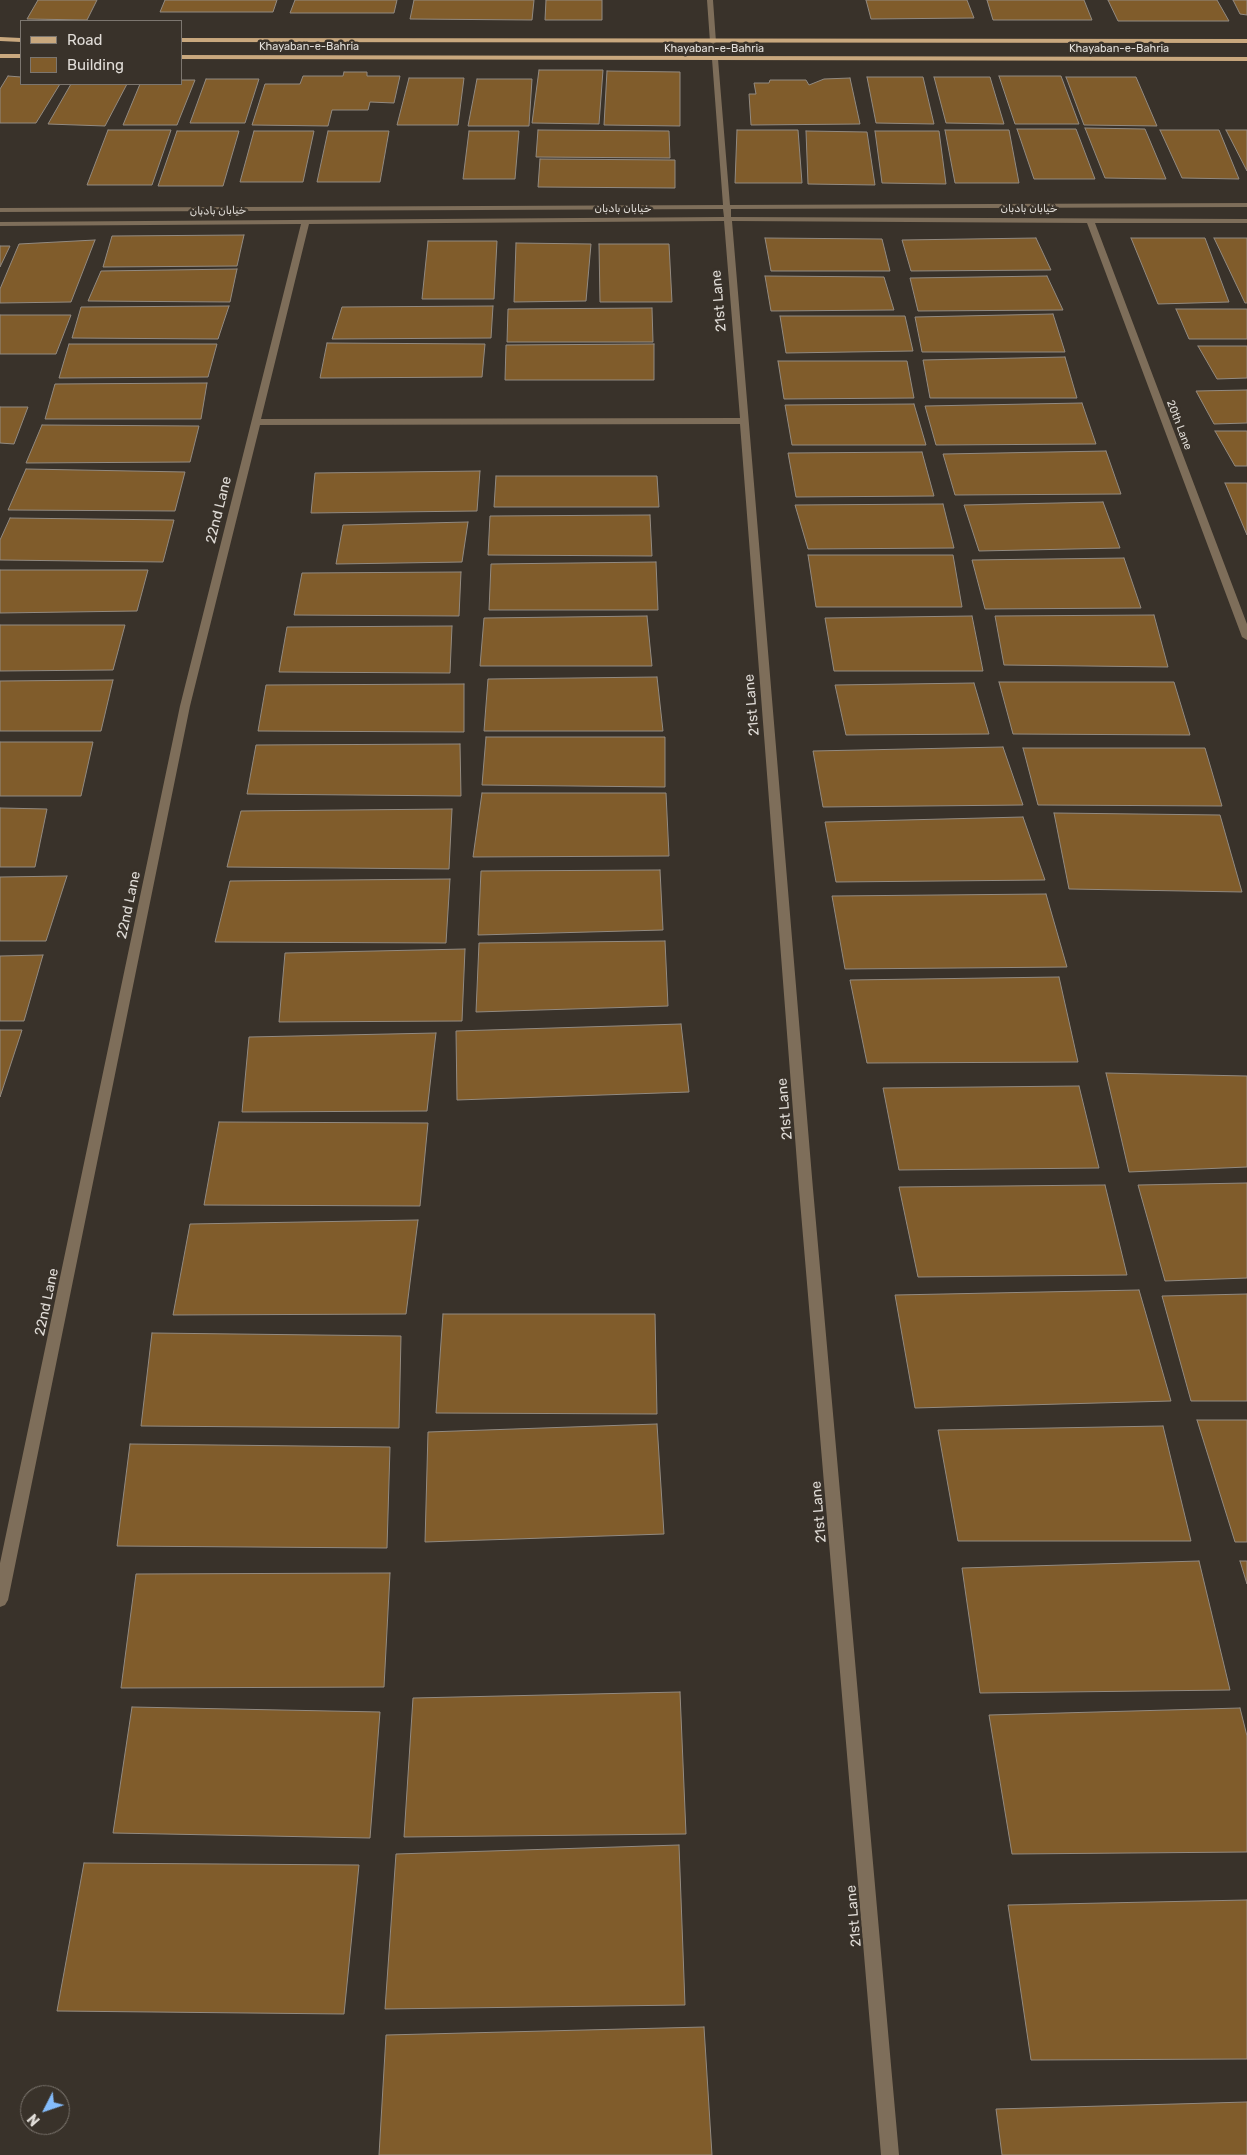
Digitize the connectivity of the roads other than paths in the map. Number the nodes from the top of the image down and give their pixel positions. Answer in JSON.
{"nodes":[{"id":1,"x":710,"y":0,"type":"edge"},
{"id":2,"x":0,"y":40,"type":"edge"},
{"id":3,"x":20,"y":40,"type":"edge"},
{"id":4,"x":182,"y":40,"type":"edge"},
{"id":5,"x":1247,"y":41,"type":"edge"},
{"id":6,"x":713,"y":42,"type":"junction"},
{"id":7,"x":0,"y":56,"type":"edge"},
{"id":8,"x":20,"y":56,"type":"edge"},
{"id":9,"x":182,"y":57,"type":"edge"},
{"id":10,"x":715,"y":59,"type":"junction"},
{"id":11,"x":1247,"y":59,"type":"edge"},
{"id":12,"x":1247,"y":205,"type":"edge"},
{"id":13,"x":728,"y":206,"type":"junction"},
{"id":14,"x":0,"y":210,"type":"edge"},
{"id":15,"x":728,"y":219,"type":"junction"},
{"id":16,"x":1090,"y":220,"type":"junction"},
{"id":17,"x":306,"y":221,"type":"junction"},
{"id":18,"x":1247,"y":221,"type":"edge"},
{"id":19,"x":0,"y":224,"type":"edge"},
{"id":20,"x":744,"y":421,"type":"junction"},
{"id":21,"x":256,"y":422,"type":"junction"},
{"id":22,"x":1247,"y":637,"type":"edge"},
{"id":23,"x":0,"y":1600,"type":"edge"},
{"id":24,"x":890,"y":2155,"type":"edge"}],
"edges":[{"from":1,"to":6,"type":"street"},
{"from":2,"to":3,"type":"main road"},
{"from":4,"to":6,"type":"main road","name":"Khayaban-e-Bahria"},
{"from":5,"to":6,"type":"main road","name":"Khayaban-e-Bahria"},
{"from":7,"to":8,"type":"main road"},
{"from":9,"to":10,"type":"main road","name":"Khayaban-e-Bahria"},
{"from":10,"to":11,"type":"main road","name":"Khayaban-e-Bahria"},
{"from":10,"to":13,"type":"street","name":"21st Lane"},
{"from":12,"to":13,"type":"street","name":"خیابان بادبان"},
{"from":13,"to":14,"type":"street","name":"خیابان بادبان"},
{"from":13,"to":15,"type":"street","name":"21st Lane"},
{"from":15,"to":16,"type":"street","name":"خیابان بادبان"},
{"from":15,"to":17,"type":"street","name":"خیابان بادبان"},
{"from":15,"to":20,"type":"street","name":"21st Lane"},
{"from":16,"to":18,"type":"street","name":"خیابان بادبان"},
{"from":16,"to":22,"type":"street","name":"20th Lane"},
{"from":17,"to":19,"type":"street","name":"خیابان بادبان"},
{"from":17,"to":21,"type":"street","name":"22nd Lane"},
{"from":20,"to":21,"type":"street"},
{"from":20,"to":24,"type":"street","name":"21st Lane"},
{"from":21,"to":23,"type":"street","name":"22nd Lane"}]}
